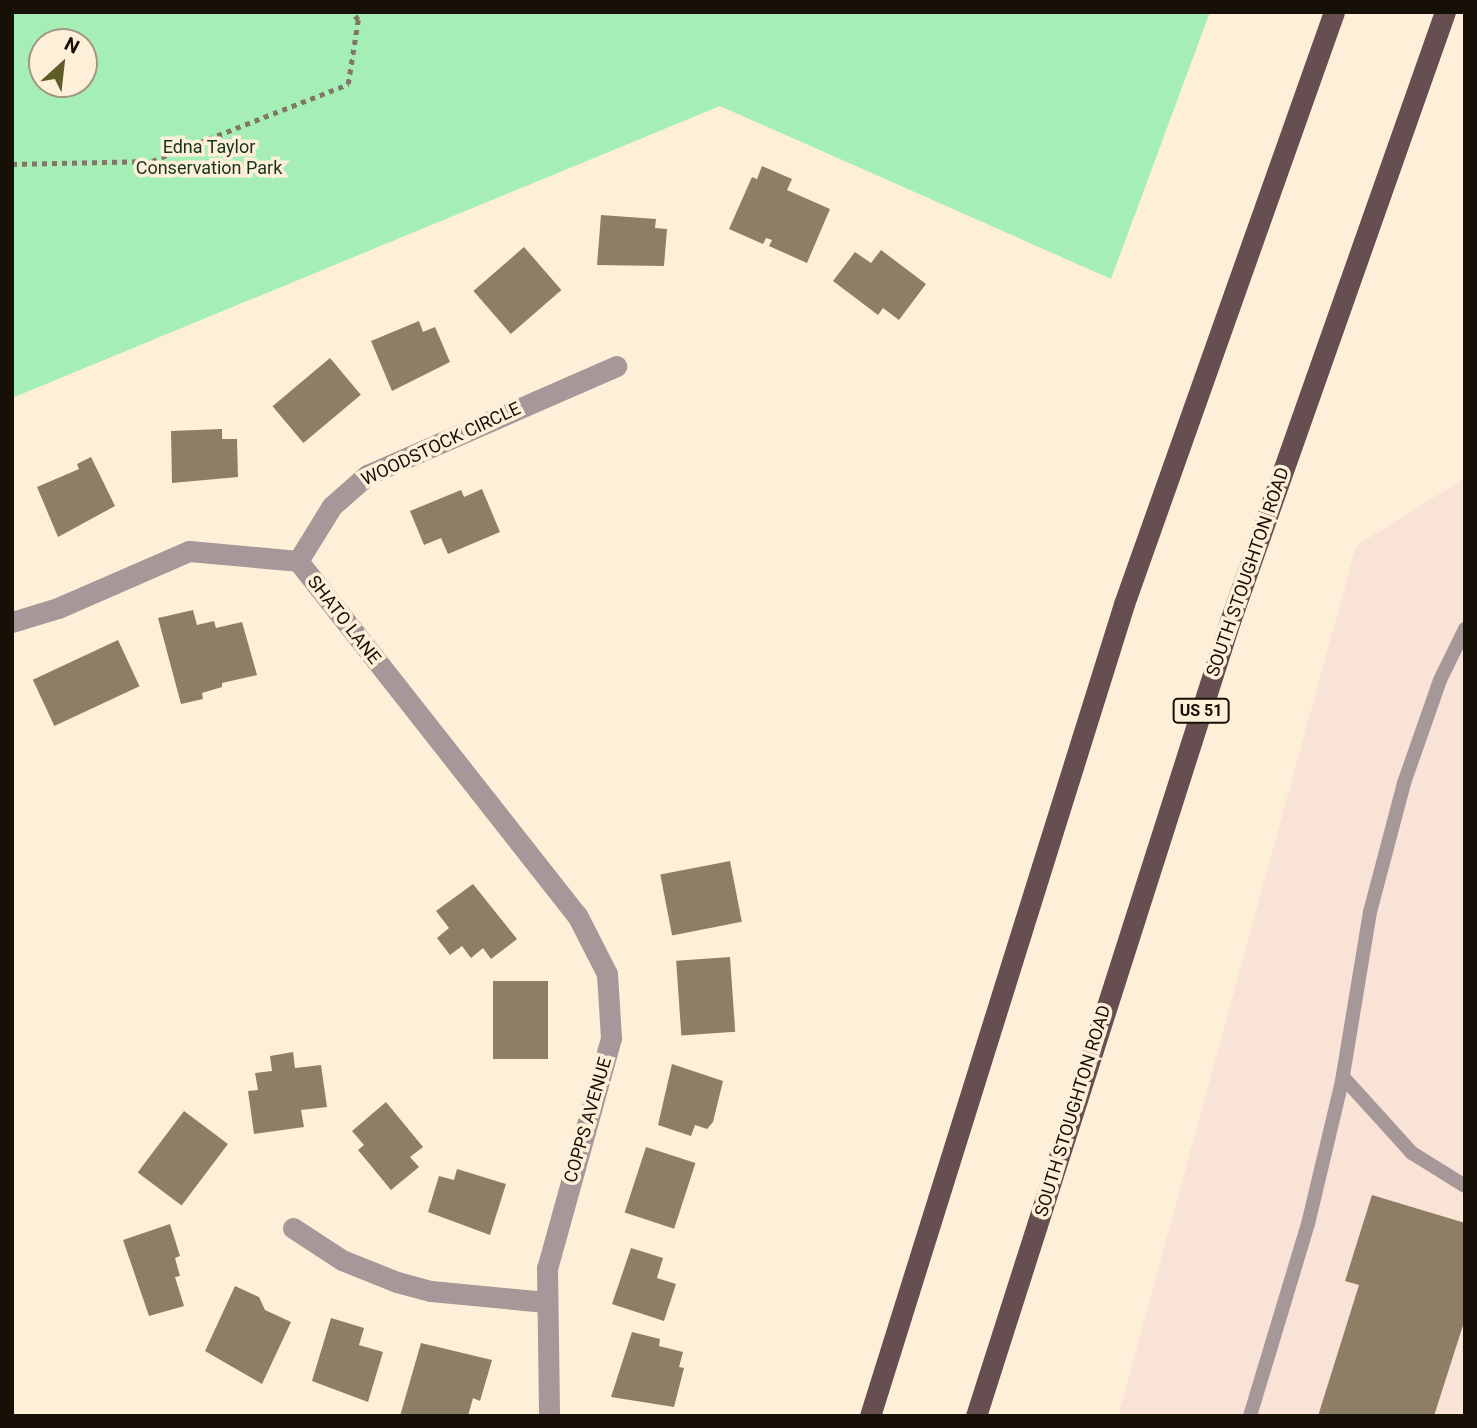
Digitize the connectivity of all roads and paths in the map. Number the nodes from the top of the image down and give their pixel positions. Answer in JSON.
{"nodes":[{"id":1,"x":352,"y":12,"type":"edge"},
{"id":2,"x":1334,"y":12,"type":"edge"},
{"id":3,"x":1445,"y":12,"type":"edge"},
{"id":4,"x":12,"y":164,"type":"edge"},
{"id":5,"x":616,"y":366,"type":"dead end"},
{"id":6,"x":298,"y":561,"type":"junction"},
{"id":7,"x":12,"y":622,"type":"edge"},
{"id":8,"x":1465,"y":629,"type":"edge"},
{"id":9,"x":446,"y":750,"type":"joint"},
{"id":10,"x":1343,"y":1077,"type":"junction"},
{"id":11,"x":1465,"y":1186,"type":"edge"},
{"id":12,"x":293,"y":1228,"type":"dead end"},
{"id":13,"x":545,"y":1302,"type":"junction"},
{"id":14,"x":549,"y":1416,"type":"edge"},
{"id":15,"x":870,"y":1416,"type":"edge"},
{"id":16,"x":976,"y":1416,"type":"edge"},
{"id":17,"x":1250,"y":1416,"type":"edge"}],
"edges":[{"from":1,"to":4,"type":"path"},
{"from":2,"to":15,"type":"main road"},
{"from":3,"to":16,"type":"main road","name":"SOUTH STOUGHTON ROAD","number":"US 51"},
{"from":5,"to":6,"type":"street","name":"WOODSTOCK CIRCLE"},
{"from":6,"to":7,"type":"street","name":"SHATO LANE"},
{"from":6,"to":9,"type":"street","name":"SHATO LANE"},
{"from":8,"to":10,"type":"lane"},
{"from":9,"to":13,"type":"street","name":"COPPS AVENUE"},
{"from":10,"to":11,"type":"lane"},
{"from":10,"to":17,"type":"lane"},
{"from":12,"to":13,"type":"street"},
{"from":13,"to":14,"type":"street","name":"COPPS AVENUE"}]}
